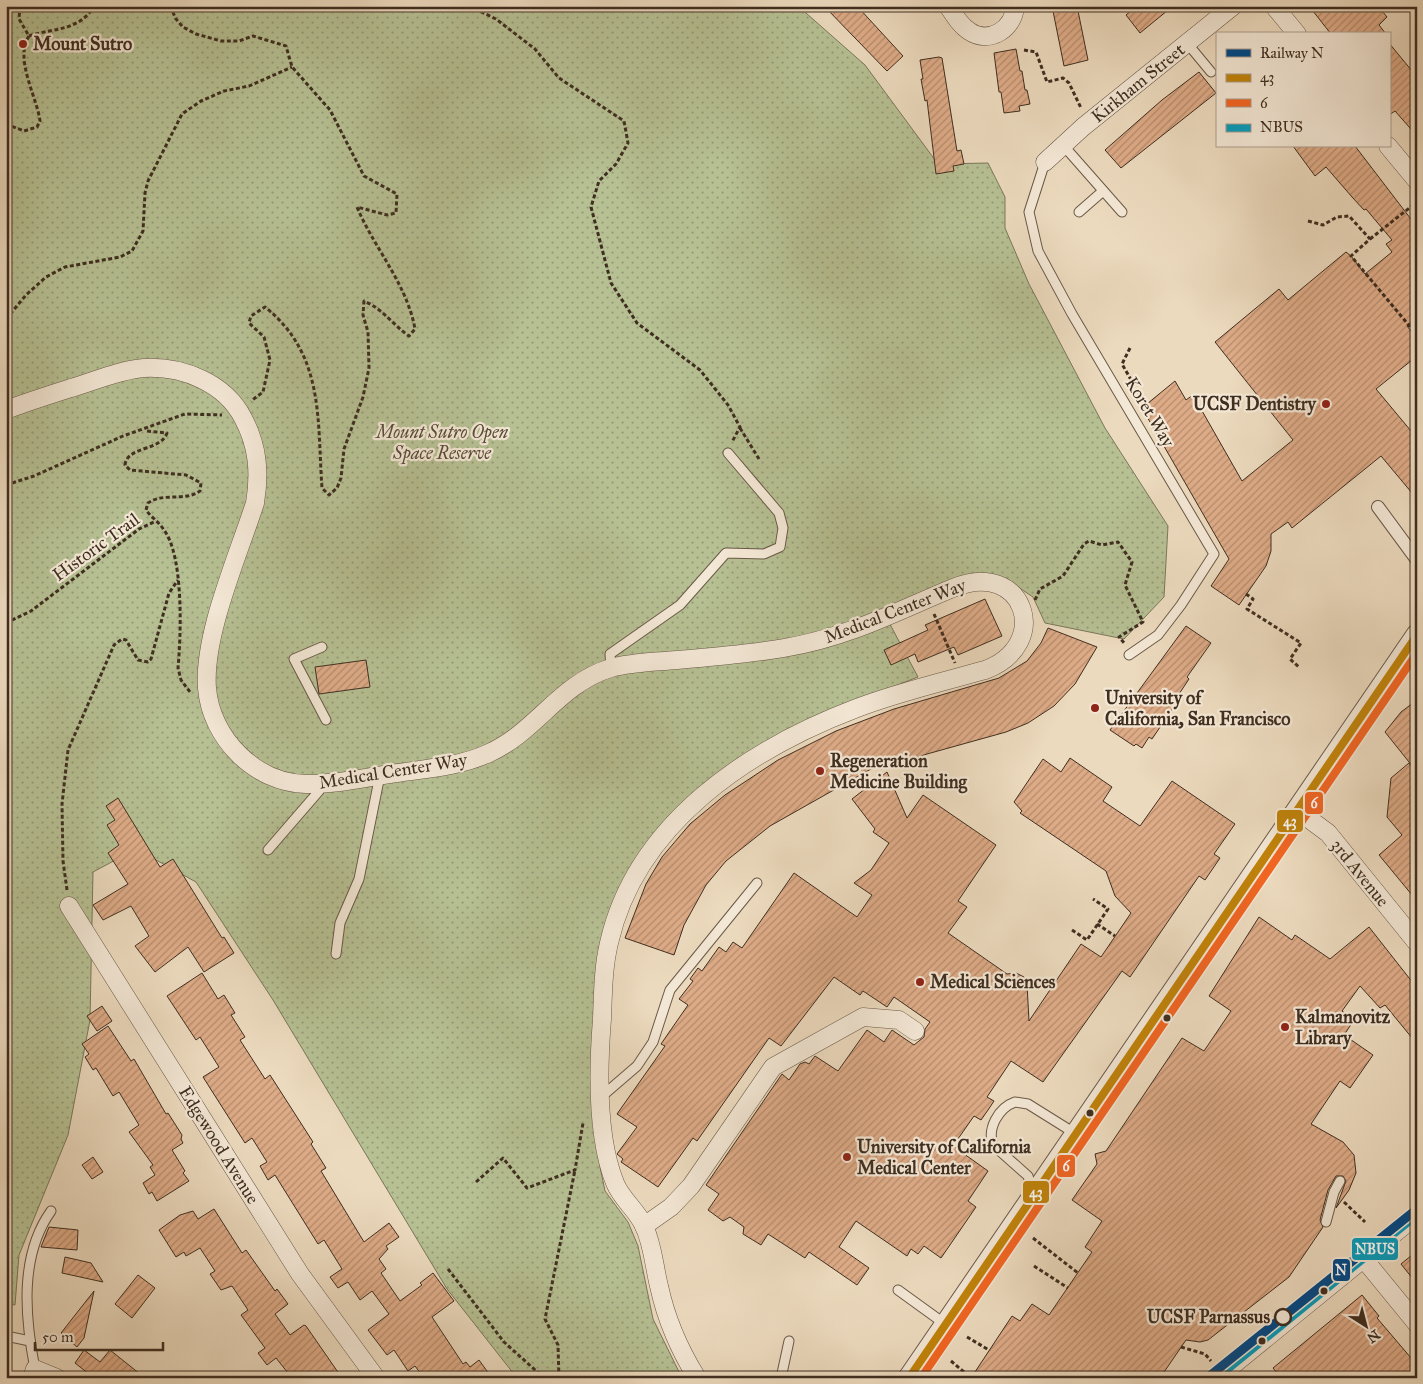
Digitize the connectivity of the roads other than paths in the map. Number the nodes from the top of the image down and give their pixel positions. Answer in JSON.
{"nodes":[{"id":1,"x":948,"y":6,"type":"edge"},
{"id":2,"x":1015,"y":6,"type":"edge"},
{"id":3,"x":1233,"y":6,"type":"edge"},
{"id":4,"x":1274,"y":6,"type":"edge"},
{"id":5,"x":1295,"y":32,"type":"edge"},
{"id":6,"x":1187,"y":43,"type":"junction"},
{"id":7,"x":1211,"y":72,"type":"dead end"},
{"id":8,"x":1063,"y":145,"type":"junction"},
{"id":9,"x":1390,"y":148,"type":"edge"},
{"id":10,"x":1045,"y":162,"type":"joint"},
{"id":11,"x":1417,"y":181,"type":"edge"},
{"id":12,"x":1103,"y":190,"type":"junction"},
{"id":13,"x":1079,"y":212,"type":"dead end"},
{"id":14,"x":1122,"y":212,"type":"dead end"},
{"id":15,"x":6,"y":410,"type":"edge"},
{"id":16,"x":728,"y":453,"type":"road end"},
{"id":17,"x":1378,"y":507,"type":"dead end"},
{"id":18,"x":1417,"y":560,"type":"edge"},
{"id":19,"x":1417,"y":635,"type":"edge"},
{"id":20,"x":322,"y":646,"type":"dead end"},
{"id":21,"x":1129,"y":655,"type":"dead end"},
{"id":22,"x":612,"y":668,"type":"junction"},
{"id":23,"x":326,"y":720,"type":"dead end"},
{"id":24,"x":380,"y":775,"type":"junction"},
{"id":25,"x":322,"y":783,"type":"junction"},
{"id":26,"x":1297,"y":810,"type":"junction"},
{"id":27,"x":268,"y":850,"type":"dead end"},
{"id":28,"x":757,"y":883,"type":"dead end"},
{"id":29,"x":69,"y":906,"type":"road end"},
{"id":30,"x":1417,"y":943,"type":"edge"},
{"id":31,"x":336,"y":954,"type":"dead end"},
{"id":32,"x":915,"y":1031,"type":"dead end"},
{"id":33,"x":602,"y":1105,"type":"junction"},
{"id":34,"x":1076,"y":1134,"type":"junction"},
{"id":35,"x":1340,"y":1181,"type":"dead end"},
{"id":36,"x":1034,"y":1196,"type":"junction"},
{"id":37,"x":51,"y":1211,"type":"dead end"},
{"id":38,"x":1417,"y":1215,"type":"edge"},
{"id":39,"x":1326,"y":1222,"type":"dead end"},
{"id":40,"x":644,"y":1226,"type":"junction"},
{"id":41,"x":1363,"y":1258,"type":"junction"},
{"id":42,"x":898,"y":1290,"type":"dead end"},
{"id":43,"x":945,"y":1324,"type":"junction"},
{"id":44,"x":1417,"y":1324,"type":"edge"},
{"id":45,"x":6,"y":1336,"type":"edge"},
{"id":46,"x":30,"y":1340,"type":"junction"},
{"id":47,"x":789,"y":1341,"type":"dead end"},
{"id":48,"x":34,"y":1374,"type":"edge"},
{"id":49,"x":57,"y":1378,"type":"edge"},
{"id":50,"x":376,"y":1378,"type":"edge"},
{"id":51,"x":697,"y":1378,"type":"edge"},
{"id":52,"x":781,"y":1378,"type":"edge"},
{"id":53,"x":909,"y":1378,"type":"edge"},
{"id":54,"x":1217,"y":1378,"type":"edge"}],
"edges":[{"from":1,"to":2,"type":"street"},
{"from":3,"to":6,"type":"street","name":"Kirkham Street"},
{"from":4,"to":5,"type":"street"},
{"from":6,"to":7,"type":"lane"},
{"from":6,"to":8,"type":"street","name":"Kirkham Street"},
{"from":8,"to":10,"type":"street","name":"Kirkham Street"},
{"from":8,"to":12,"type":"lane"},
{"from":9,"to":11,"type":"street"},
{"from":10,"to":21,"type":"lane","name":"Koret Way"},
{"from":12,"to":13,"type":"lane"},
{"from":12,"to":14,"type":"lane"},
{"from":15,"to":25,"type":"street","name":"Medical Center Way"},
{"from":16,"to":22,"type":"lane"},
{"from":17,"to":18,"type":"street"},
{"from":19,"to":26,"type":"street"},
{"from":20,"to":23,"type":"lane"},
{"from":22,"to":24,"type":"street","name":"Medical Center Way"},
{"from":22,"to":33,"type":"street","name":"Medical Center Way"},
{"from":24,"to":25,"type":"street","name":"Medical Center Way"},
{"from":24,"to":31,"type":"lane"},
{"from":25,"to":27,"type":"lane"},
{"from":26,"to":30,"type":"street","name":"3rd Avenue"},
{"from":26,"to":34,"type":"street"},
{"from":28,"to":33,"type":"lane"},
{"from":29,"to":50,"type":"street","name":"Edgewood Avenue"},
{"from":32,"to":40,"type":"street"},
{"from":33,"to":40,"type":"street"},
{"from":34,"to":36,"type":"street"},
{"from":34,"to":36,"type":"lane"},
{"from":35,"to":39,"type":"lane"},
{"from":36,"to":43,"type":"street"},
{"from":37,"to":46,"type":"lane"},
{"from":38,"to":41,"type":"street"},
{"from":40,"to":51,"type":"street"},
{"from":41,"to":44,"type":"street"},
{"from":41,"to":54,"type":"street"},
{"from":42,"to":43,"type":"lane"},
{"from":43,"to":53,"type":"street"},
{"from":45,"to":46,"type":"lane"},
{"from":46,"to":48,"type":"lane"},
{"from":47,"to":52,"type":"lane"},
{"from":48,"to":49,"type":"street"}]}
